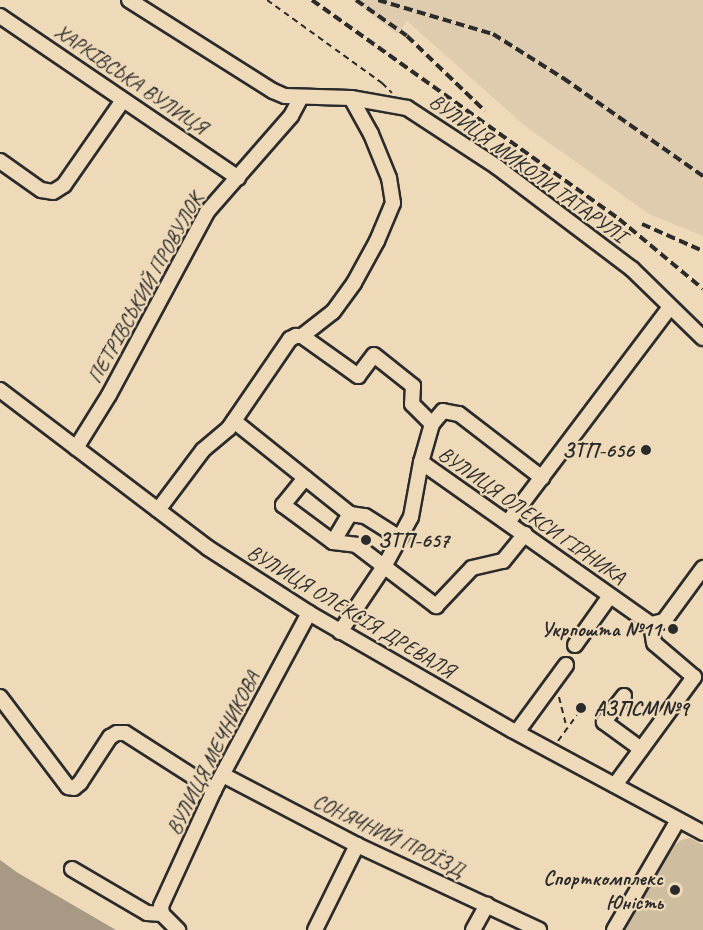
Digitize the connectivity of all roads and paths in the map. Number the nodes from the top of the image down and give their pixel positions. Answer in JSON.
{"nodes":[{"id":1,"x":129,"y":0,"type":"edge"},
{"id":2,"x":267,"y":0,"type":"edge"},
{"id":3,"x":0,"y":16,"type":"edge"},
{"id":4,"x":301,"y":97,"type":"junction"},
{"id":5,"x":351,"y":98,"type":"junction"},
{"id":6,"x":123,"y":100,"type":"junction"},
{"id":7,"x":407,"y":108,"type":"junction"},
{"id":8,"x":0,"y":160,"type":"edge"},
{"id":9,"x":238,"y":177,"type":"junction"},
{"id":10,"x":670,"y":307,"type":"junction"},
{"id":11,"x":302,"y":336,"type":"junction"},
{"id":12,"x":703,"y":338,"type":"edge"},
{"id":13,"x":0,"y":390,"type":"edge"},
{"id":14,"x":234,"y":421,"type":"junction"},
{"id":15,"x":432,"y":424,"type":"junction"},
{"id":16,"x":76,"y":448,"type":"junction"},
{"id":17,"x":421,"y":462,"type":"junction"},
{"id":18,"x":305,"y":478,"type":"junction"},
{"id":19,"x":542,"y":478,"type":"junction"},
{"id":20,"x":158,"y":510,"type":"junction"},
{"id":21,"x":350,"y":514,"type":"junction"},
{"id":22,"x":508,"y":522,"type":"junction"},
{"id":23,"x":525,"y":534,"type":"junction"},
{"id":24,"x":400,"y":538,"type":"junction"},
{"id":25,"x":333,"y":542,"type":"junction"},
{"id":26,"x":384,"y":565,"type":"junction"},
{"id":27,"x":703,"y":568,"type":"edge"},
{"id":28,"x":610,"y":596,"type":"junction"},
{"id":29,"x":309,"y":614,"type":"junction"},
{"id":30,"x":651,"y":624,"type":"junction"},
{"id":31,"x":340,"y":632,"type":"junction"},
{"id":32,"x":575,"y":645,"type":"dead end"},
{"id":33,"x":566,"y":665,"type":"dead end"},
{"id":34,"x":555,"y":681,"type":"junction"},
{"id":35,"x":624,"y":696,"type":"dead end"},
{"id":36,"x":0,"y":697,"type":"edge"},
{"id":37,"x":577,"y":715,"type":"dead end"},
{"id":38,"x":567,"y":729,"type":"junction"},
{"id":39,"x":517,"y":732,"type":"junction"},
{"id":40,"x":641,"y":749,"type":"junction"},
{"id":41,"x":551,"y":751,"type":"junction"},
{"id":42,"x":223,"y":774,"type":"junction"},
{"id":43,"x":615,"y":785,"type":"junction"},
{"id":44,"x":214,"y":790,"type":"junction"},
{"id":45,"x":678,"y":820,"type":"junction"},
{"id":46,"x":703,"y":834,"type":"edge"},
{"id":47,"x":357,"y":845,"type":"junction"},
{"id":48,"x":72,"y":870,"type":"dead end"},
{"id":49,"x":487,"y":905,"type":"junction"},
{"id":50,"x":162,"y":914,"type":"junction"},
{"id":51,"x":178,"y":930,"type":"edge"},
{"id":52,"x":315,"y":930,"type":"edge"},
{"id":53,"x":473,"y":930,"type":"edge"},
{"id":54,"x":539,"y":930,"type":"edge"},
{"id":55,"x":614,"y":930,"type":"edge"}],
"edges":[{"from":1,"to":4,"type":"street"},
{"from":2,"to":7,"type":"path"},
{"from":3,"to":6,"type":"street","name":"ХАРКІВСЬКА ВУЛИЦЯ"},
{"from":4,"to":5,"type":"street","name":"ВУЛИЦЯ МИКОЛИ ТАТАРУЛІ"},
{"from":4,"to":9,"type":"street","name":"ПЕТРІВСЬКИЙ ПРОВУЛОК"},
{"from":5,"to":7,"type":"street","name":"ВУЛИЦЯ МИКОЛИ ТАТАРУЛІ"},
{"from":5,"to":11,"type":"street"},
{"from":6,"to":8,"type":"street"},
{"from":6,"to":9,"type":"street","name":"ХАРКІВСЬКА ВУЛИЦЯ"},
{"from":7,"to":10,"type":"street","name":"ВУЛИЦЯ МИКОЛИ ТАТАРУЛІ"},
{"from":9,"to":16,"type":"street","name":"ПЕТРІВСЬКИЙ ПРОВУЛОК"},
{"from":10,"to":12,"type":"street","name":"ВУЛИЦЯ МИКОЛИ ТАТАРУЛІ"},
{"from":10,"to":19,"type":"street"},
{"from":11,"to":14,"type":"street"},
{"from":11,"to":15,"type":"street"},
{"from":13,"to":16,"type":"street","name":"ВУЛИЦЯ ОЛЕКСІЯ ДРЕВАЛЯ"},
{"from":14,"to":18,"type":"street"},
{"from":14,"to":20,"type":"street"},
{"from":15,"to":17,"type":"street"},
{"from":15,"to":19,"type":"street"},
{"from":16,"to":20,"type":"street","name":"ВУЛИЦЯ ОЛЕКСІЯ ДРЕВАЛЯ"},
{"from":17,"to":22,"type":"street","name":"ВУЛИЦЯ ОЛЕКСИ ГІРНИКА"},
{"from":17,"to":24,"type":"street","name":"ВУЛИЦЯ ОЛЕКСИ ГІРНИКА"},
{"from":18,"to":21,"type":"street"},
{"from":18,"to":25,"type":"street"},
{"from":19,"to":22,"type":"street"},
{"from":20,"to":29,"type":"street","name":"ВУЛИЦЯ ОЛЕКСІЯ ДРЕВАЛЯ"},
{"from":21,"to":24,"type":"street"},
{"from":21,"to":25,"type":"street"},
{"from":22,"to":23,"type":"street","name":"ВУЛИЦЯ ОЛЕКСИ ГІРНИКА"},
{"from":23,"to":26,"type":"street"},
{"from":23,"to":28,"type":"street","name":"ВУЛИЦЯ ОЛЕКСИ ГІРНИКА"},
{"from":24,"to":26,"type":"street","name":"ВУЛИЦЯ ОЛЕКСИ ГІРНИКА"},
{"from":25,"to":26,"type":"street"},
{"from":26,"to":31,"type":"street","name":"ВУЛИЦЯ ОЛЕКСИ ГІРНИКА"},
{"from":27,"to":30,"type":"street"},
{"from":28,"to":30,"type":"street","name":"ВУЛИЦЯ ОЛЕКСИ ГІРНИКА"},
{"from":28,"to":32,"type":"street"},
{"from":29,"to":31,"type":"street","name":"ВУЛИЦЯ ОЛЕКСІЯ ДРЕВАЛЯ"},
{"from":29,"to":42,"type":"street","name":"ВУЛИЦЯ МЕЧНИКОВА"},
{"from":30,"to":40,"type":"street"},
{"from":31,"to":39,"type":"street","name":"ВУЛИЦЯ ОЛЕКСІЯ ДРЕВАЛЯ"},
{"from":33,"to":34,"type":"street"},
{"from":34,"to":38,"type":"path"},
{"from":34,"to":39,"type":"street"},
{"from":35,"to":40,"type":"street"},
{"from":36,"to":44,"type":"street"},
{"from":37,"to":38,"type":"path"},
{"from":38,"to":41,"type":"path"},
{"from":39,"to":41,"type":"street","name":"ВУЛИЦЯ ОЛЕКСІЯ ДРЕВАЛЯ"},
{"from":40,"to":43,"type":"street"},
{"from":41,"to":43,"type":"street","name":"ВУЛИЦЯ ОЛЕКСІЯ ДРЕВАЛЯ"},
{"from":42,"to":44,"type":"street","name":"ВУЛИЦЯ МЕЧНИКОВА"},
{"from":42,"to":47,"type":"street","name":"СОНЯЧНИЙ ПРОЇЗД"},
{"from":43,"to":45,"type":"street","name":"ВУЛИЦЯ ОЛЕКСІЯ ДРЕВАЛЯ"},
{"from":44,"to":50,"type":"street","name":"ВУЛИЦЯ МЕЧНИКОВА"},
{"from":45,"to":46,"type":"street","name":"ВУЛИЦЯ ОЛЕКСІЯ ДРЕВАЛЯ"},
{"from":45,"to":55,"type":"street"},
{"from":47,"to":49,"type":"street","name":"СОНЯЧНИЙ ПРОЇЗД"},
{"from":47,"to":52,"type":"street"},
{"from":48,"to":50,"type":"street"},
{"from":49,"to":53,"type":"street"},
{"from":49,"to":54,"type":"street","name":"СОНЯЧНИЙ ПРОЇЗД"},
{"from":50,"to":51,"type":"street"}]}
